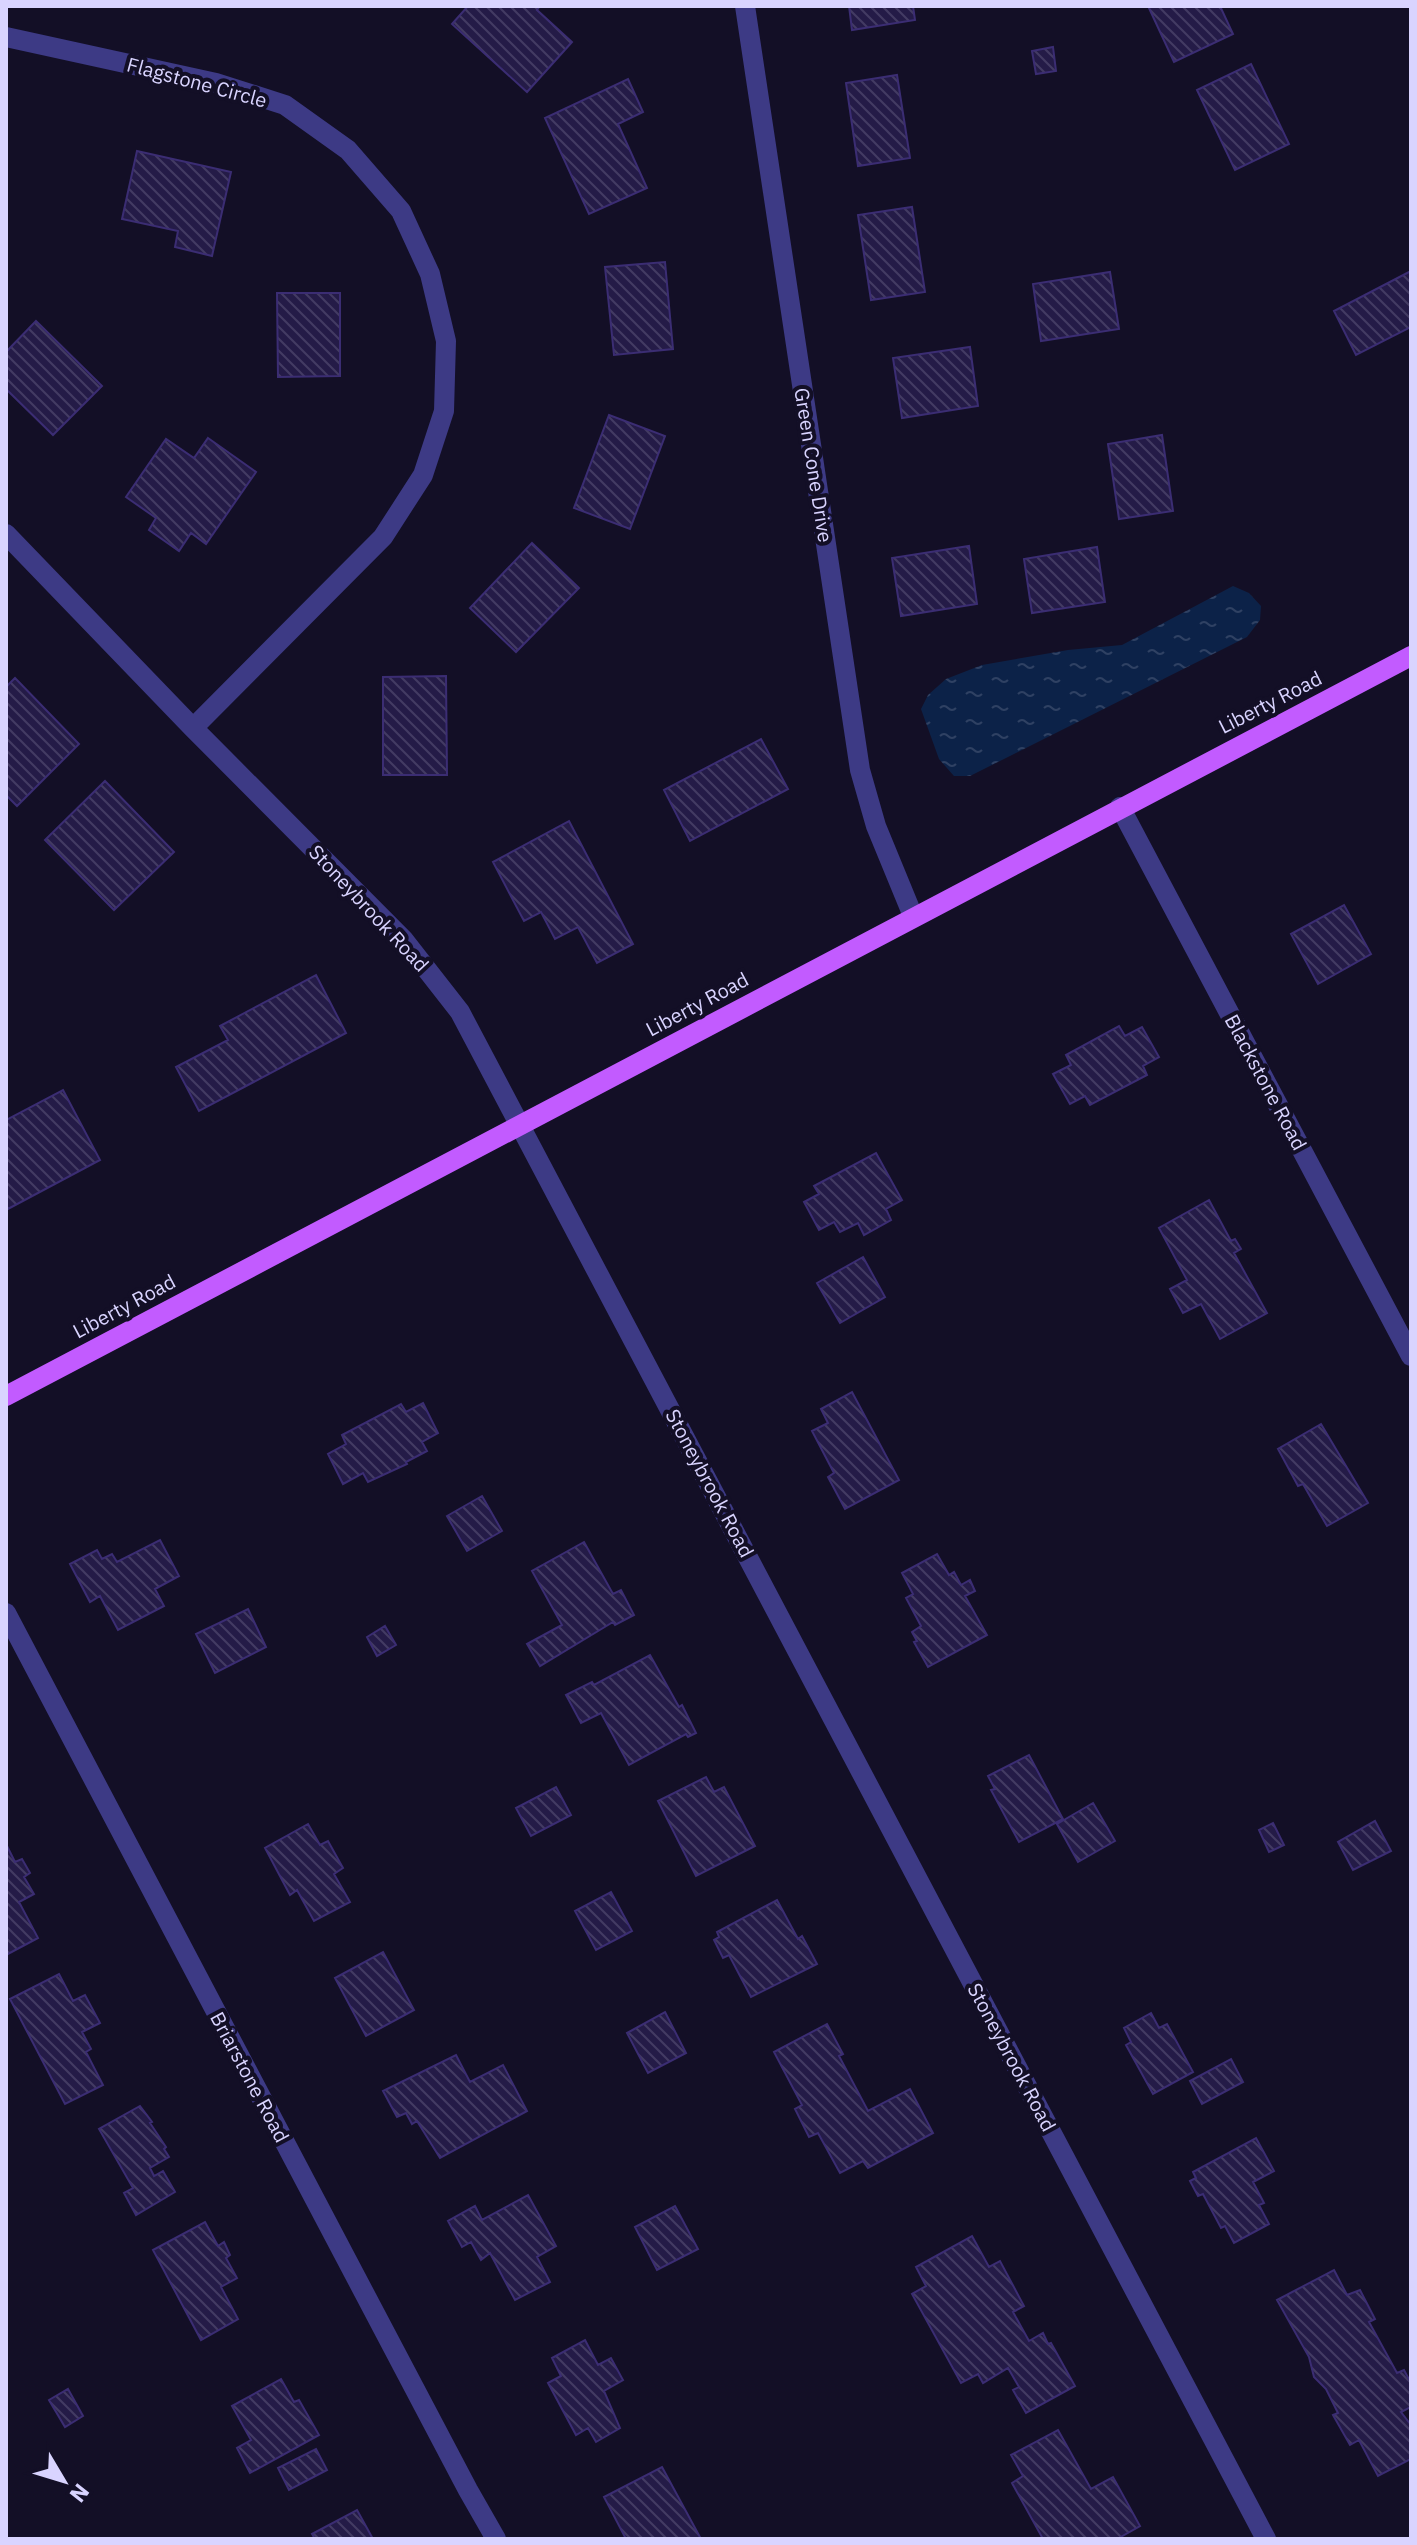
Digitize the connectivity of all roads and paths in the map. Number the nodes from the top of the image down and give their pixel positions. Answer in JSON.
{"nodes":[{"id":1,"x":745,"y":6,"type":"edge"},
{"id":2,"x":6,"y":37,"type":"edge"},
{"id":3,"x":6,"y":534,"type":"edge"},
{"id":4,"x":1411,"y":656,"type":"edge"},
{"id":5,"x":193,"y":728,"type":"junction"},
{"id":6,"x":1120,"y":807,"type":"junction"},
{"id":7,"x":913,"y":916,"type":"junction"},
{"id":8,"x":521,"y":1124,"type":"junction"},
{"id":9,"x":1411,"y":1356,"type":"edge"},
{"id":10,"x":6,"y":1396,"type":"edge"},
{"id":11,"x":6,"y":1613,"type":"edge"},
{"id":12,"x":496,"y":2539,"type":"edge"},
{"id":13,"x":1266,"y":2539,"type":"edge"}],
"edges":[{"from":1,"to":7,"type":"street","name":"Green Cone Drive"},
{"from":2,"to":5,"type":"street","name":"Flagstone Circle"},
{"from":3,"to":5,"type":"street","name":"Stoneybrook Road"},
{"from":4,"to":6,"type":"main road","name":"Liberty Road"},
{"from":5,"to":8,"type":"street","name":"Stoneybrook Road"},
{"from":6,"to":7,"type":"main road","name":"Liberty Road"},
{"from":6,"to":9,"type":"street","name":"Blackstone Road"},
{"from":7,"to":8,"type":"main road","name":"Liberty Road"},
{"from":8,"to":10,"type":"main road","name":"Liberty Road"},
{"from":8,"to":13,"type":"street","name":"Stoneybrook Road"},
{"from":11,"to":12,"type":"street","name":"Briarstone Road"}]}
